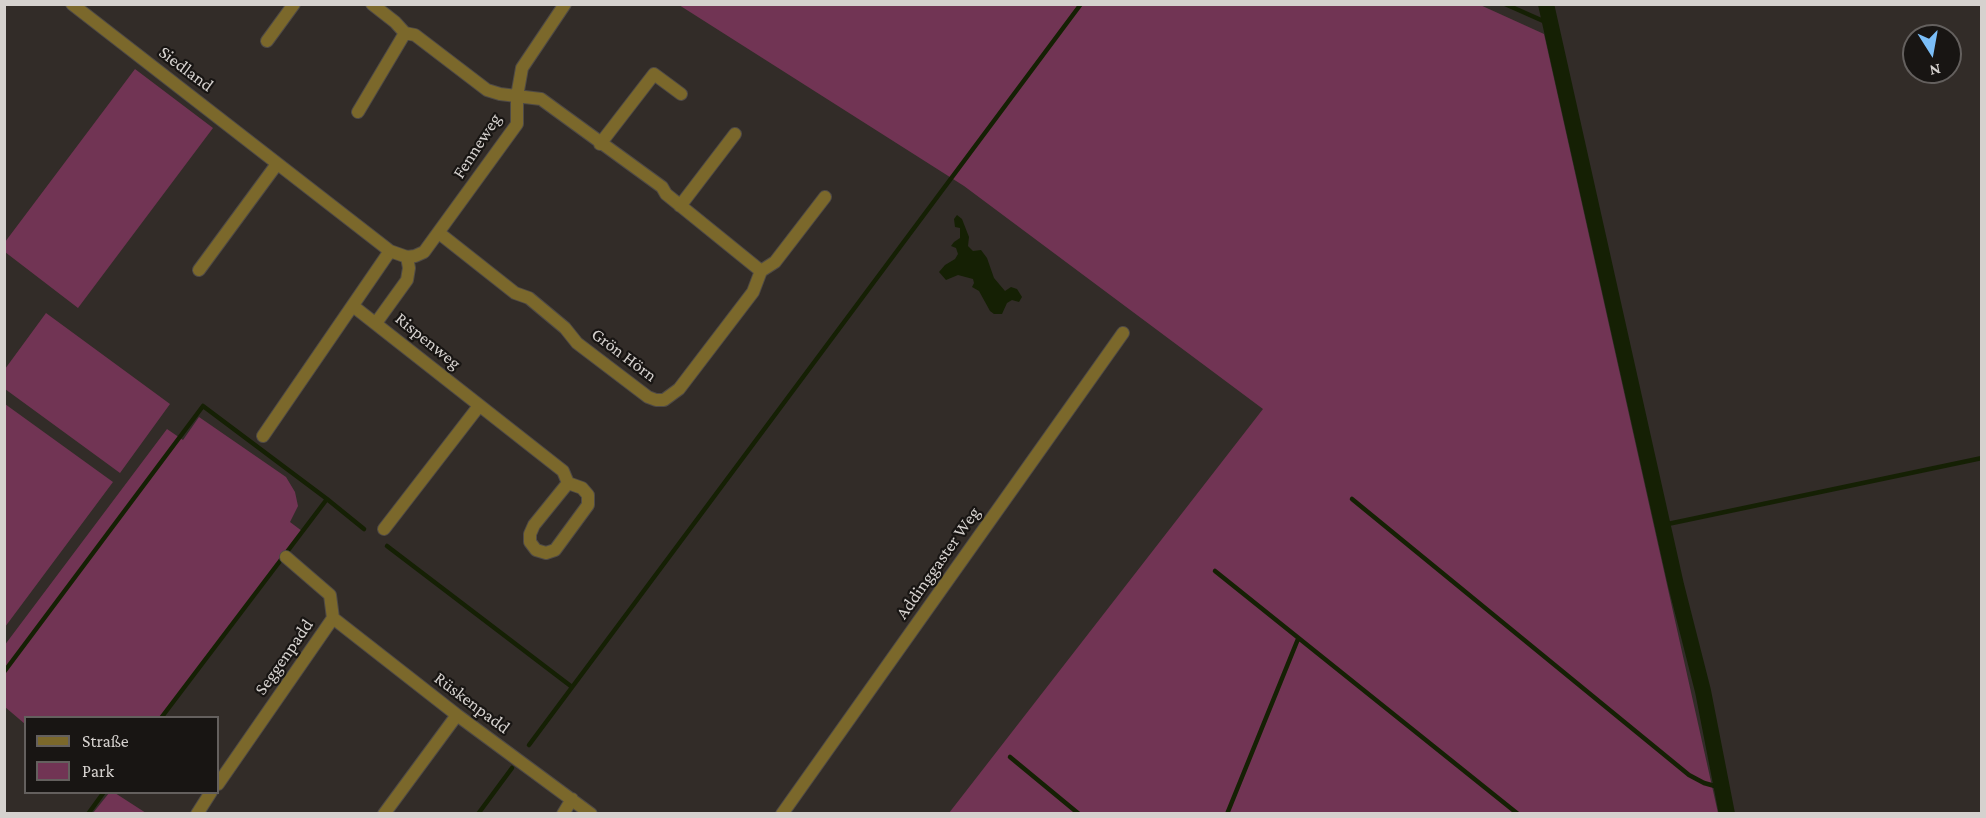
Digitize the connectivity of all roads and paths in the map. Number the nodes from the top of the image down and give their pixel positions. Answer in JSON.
{"nodes":[{"id":1,"x":72,"y":4,"type":"edge"},
{"id":2,"x":294,"y":4,"type":"edge"},
{"id":3,"x":565,"y":4,"type":"edge"},
{"id":4,"x":376,"y":6,"type":"edge"},
{"id":5,"x":405,"y":33,"type":"junction"},
{"id":6,"x":267,"y":41,"type":"dead end"},
{"id":7,"x":681,"y":94,"type":"dead end"},
{"id":8,"x":517,"y":96,"type":"junction"},
{"id":9,"x":358,"y":112,"type":"dead end"},
{"id":10,"x":735,"y":134,"type":"dead end"},
{"id":11,"x":600,"y":144,"type":"junction"},
{"id":12,"x":277,"y":164,"type":"junction"},
{"id":13,"x":825,"y":197,"type":"dead end"},
{"id":14,"x":680,"y":206,"type":"junction"},
{"id":15,"x":439,"y":233,"type":"junction"},
{"id":16,"x":390,"y":250,"type":"junction"},
{"id":17,"x":407,"y":257,"type":"junction"},
{"id":18,"x":199,"y":270,"type":"dead end"},
{"id":19,"x":761,"y":271,"type":"junction"},
{"id":20,"x":353,"y":306,"type":"junction"},
{"id":21,"x":376,"y":323,"type":"junction"},
{"id":22,"x":1123,"y":333,"type":"dead end"},
{"id":23,"x":479,"y":406,"type":"junction"},
{"id":24,"x":263,"y":436,"type":"dead end"},
{"id":25,"x":568,"y":483,"type":"junction"},
{"id":26,"x":384,"y":529,"type":"dead end"},
{"id":27,"x":286,"y":557,"type":"dead end"},
{"id":28,"x":333,"y":618,"type":"junction"},
{"id":29,"x":456,"y":715,"type":"junction"},
{"id":30,"x":219,"y":782,"type":"edge"},
{"id":31,"x":210,"y":794,"type":"edge"},
{"id":32,"x":572,"y":799,"type":"junction"},
{"id":33,"x":196,"y":813,"type":"edge"},
{"id":34,"x":384,"y":813,"type":"edge"},
{"id":35,"x":562,"y":813,"type":"edge"},
{"id":36,"x":591,"y":813,"type":"edge"},
{"id":37,"x":782,"y":813,"type":"edge"}],
"edges":[{"from":1,"to":12,"type":"street","name":"Siedland"},
{"from":2,"to":6,"type":"street"},
{"from":3,"to":8,"type":"street","name":"Fenneweg"},
{"from":4,"to":5,"type":"street"},
{"from":5,"to":8,"type":"street"},
{"from":5,"to":9,"type":"street"},
{"from":7,"to":11,"type":"street"},
{"from":8,"to":11,"type":"street"},
{"from":8,"to":15,"type":"street","name":"Fenneweg"},
{"from":10,"to":14,"type":"street"},
{"from":11,"to":14,"type":"street"},
{"from":12,"to":16,"type":"street","name":"Siedland"},
{"from":12,"to":18,"type":"street"},
{"from":13,"to":19,"type":"street","name":"Grön Hörn"},
{"from":14,"to":19,"type":"street"},
{"from":15,"to":17,"type":"street","name":"Fenneweg"},
{"from":15,"to":19,"type":"street","name":"Grön Hörn"},
{"from":16,"to":17,"type":"street","name":"Siedland"},
{"from":16,"to":20,"type":"street"},
{"from":17,"to":21,"type":"street"},
{"from":20,"to":21,"type":"street","name":"Rispenweg"},
{"from":20,"to":24,"type":"street"},
{"from":21,"to":23,"type":"street","name":"Rispenweg"},
{"from":22,"to":37,"type":"street","name":"Addinggaster Weg"},
{"from":23,"to":25,"type":"street","name":"Rispenweg"},
{"from":23,"to":26,"type":"street"},
{"from":25,"to":25,"type":"street","name":"Rispenweg"},
{"from":27,"to":28,"type":"street","name":"Seggenpadd"},
{"from":28,"to":29,"type":"street","name":"Rüskenpadd"},
{"from":28,"to":30,"type":"street","name":"Seggenpadd"},
{"from":29,"to":32,"type":"street","name":"Rüskenpadd"},
{"from":29,"to":34,"type":"street"},
{"from":31,"to":33,"type":"street"},
{"from":32,"to":35,"type":"street"},
{"from":32,"to":36,"type":"street","name":"Rüskenpadd"}]}
